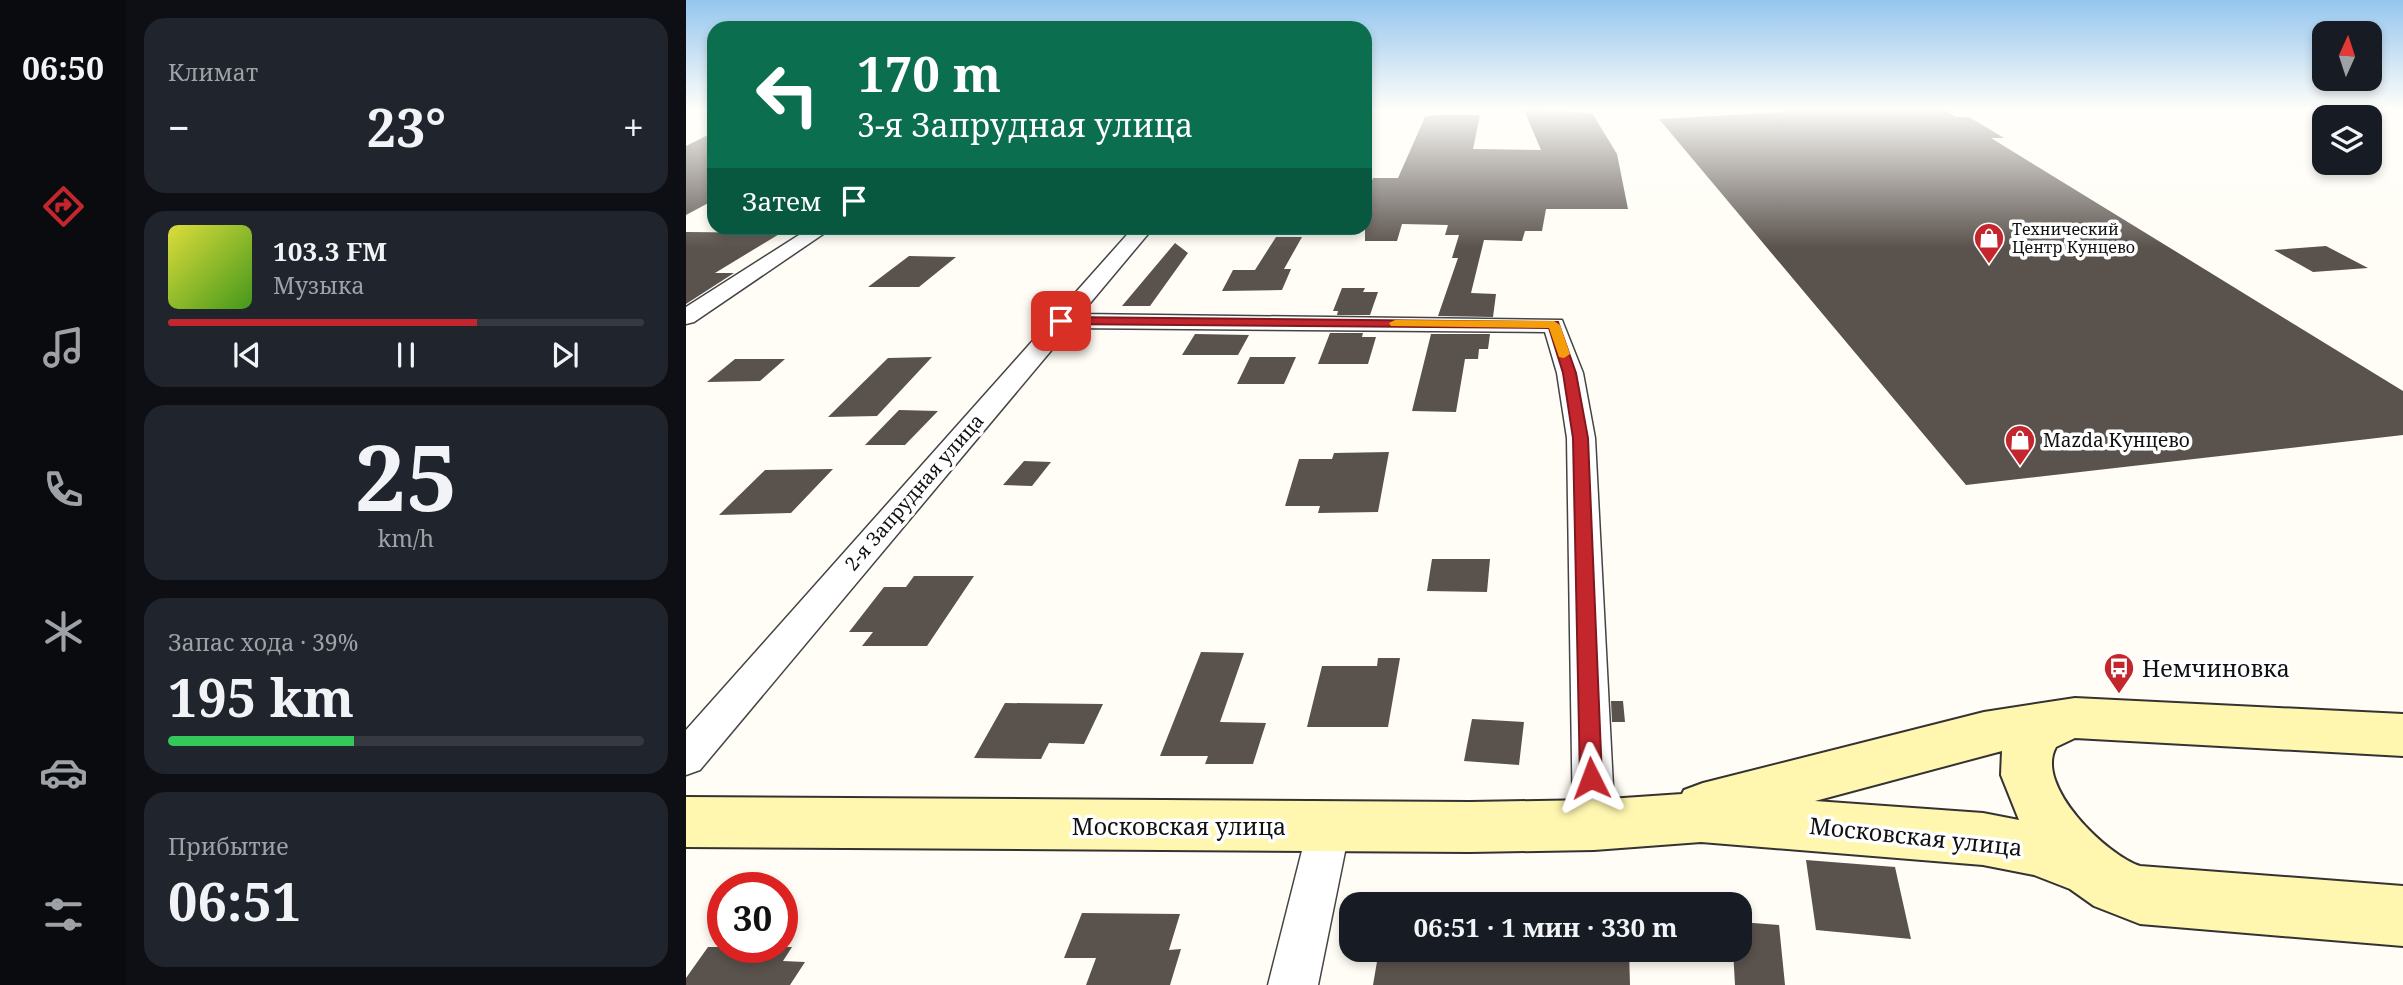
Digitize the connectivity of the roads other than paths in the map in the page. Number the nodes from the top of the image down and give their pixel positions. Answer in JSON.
{"nodes":[{"id":1,"x":811,"y":235,"type":"edge"},
{"id":2,"x":1137,"y":235,"type":"edge"},
{"id":3,"x":686,"y":317,"type":"edge"},
{"id":4,"x":1061,"y":321,"type":"junction"},
{"id":5,"x":2059,"y":720,"type":"junction"},
{"id":6,"x":2403,"y":735,"type":"edge"},
{"id":7,"x":686,"y":758,"type":"edge"},
{"id":8,"x":1671,"y":817,"type":"junction"},
{"id":9,"x":686,"y":822,"type":"edge"},
{"id":10,"x":1594,"y":825,"type":"junction"},
{"id":11,"x":1329,"y":827,"type":"junction"},
{"id":12,"x":2090,"y":870,"type":"junction"},
{"id":13,"x":2403,"y":916,"type":"edge"},
{"id":14,"x":1293,"y":985,"type":"edge"}],
"edges":[{"from":1,"to":3,"type":"street"},
{"from":2,"to":4,"type":"street","name":"2-я Запрудная улица"},
{"from":4,"to":7,"type":"street","name":"2-я Запрудная улица"},
{"from":4,"to":10,"type":"street"},
{"from":5,"to":6,"type":"street","name":"Московская улица"},
{"from":5,"to":8,"type":"street","name":"Московская улица"},
{"from":5,"to":12,"type":"street"},
{"from":8,"to":10,"type":"street","name":"Московская улица"},
{"from":8,"to":12,"type":"street","name":"Московская улица"},
{"from":9,"to":11,"type":"street","name":"Московская улица"},
{"from":10,"to":11,"type":"street","name":"Московская улица"},
{"from":11,"to":14,"type":"street"},
{"from":12,"to":13,"type":"street","name":"Московская улица"}]}
